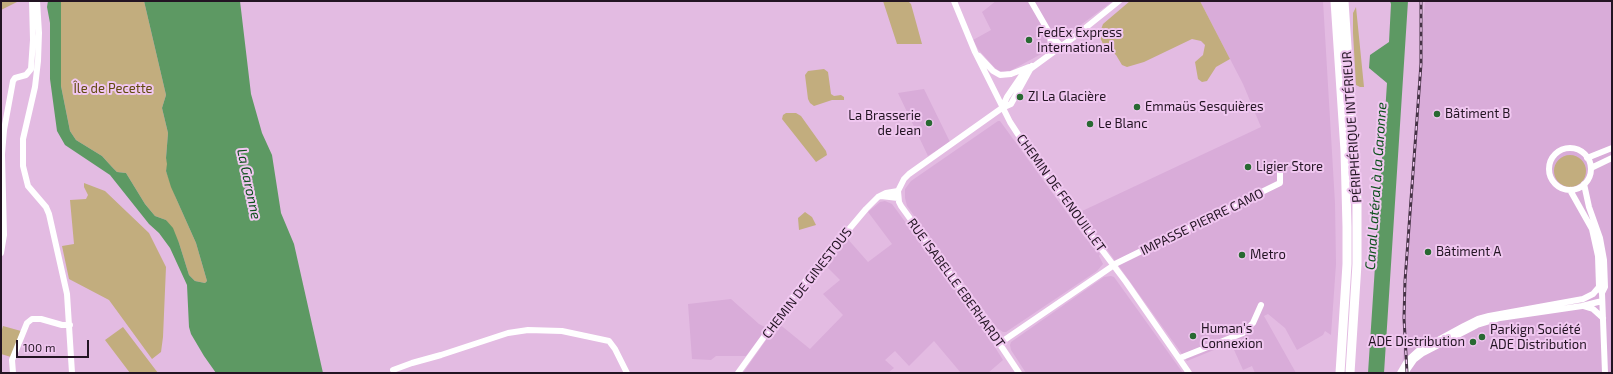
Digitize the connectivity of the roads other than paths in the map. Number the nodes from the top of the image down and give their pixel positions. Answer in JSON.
{"nodes":[{"id":1,"x":32,"y":1,"type":"edge"},
{"id":2,"x":37,"y":1,"type":"edge"},
{"id":3,"x":954,"y":1,"type":"edge"},
{"id":4,"x":1032,"y":1,"type":"edge"},
{"id":5,"x":1120,"y":1,"type":"edge"},
{"id":6,"x":1335,"y":1,"type":"edge"},
{"id":7,"x":1344,"y":1,"type":"edge"},
{"id":8,"x":1050,"y":34,"type":"junction"},
{"id":9,"x":1061,"y":46,"type":"junction"},
{"id":10,"x":1054,"y":51,"type":"junction"},
{"id":11,"x":975,"y":52,"type":"junction"},
{"id":12,"x":1032,"y":66,"type":"junction"},
{"id":13,"x":1002,"y":108,"type":"junction"},
{"id":14,"x":1612,"y":148,"type":"edge"},
{"id":15,"x":1,"y":151,"type":"edge"},
{"id":16,"x":1587,"y":158,"type":"junction"},
{"id":17,"x":1612,"y":158,"type":"edge"},
{"id":18,"x":1591,"y":168,"type":"junction"},
{"id":19,"x":1280,"y":172,"type":"dead end"},
{"id":20,"x":1584,"y":184,"type":"junction"},
{"id":21,"x":1570,"y":190,"type":"junction"},
{"id":22,"x":898,"y":191,"type":"junction"},
{"id":23,"x":881,"y":196,"type":"junction"},
{"id":24,"x":898,"y":198,"type":"junction"},
{"id":25,"x":1,"y":253,"type":"edge"},
{"id":26,"x":1114,"y":266,"type":"junction"},
{"id":27,"x":1600,"y":290,"type":"junction"},
{"id":28,"x":1602,"y":302,"type":"junction"},
{"id":29,"x":1261,"y":305,"type":"dead end"},
{"id":30,"x":1582,"y":306,"type":"junction"},
{"id":31,"x":1603,"y":318,"type":"junction"},
{"id":32,"x":70,"y":325,"type":"junction"},
{"id":33,"x":1000,"y":343,"type":"junction"},
{"id":34,"x":1180,"y":358,"type":"junction"},
{"id":35,"x":394,"y":370,"type":"dead end"},
{"id":36,"x":13,"y":373,"type":"edge"},
{"id":37,"x":72,"y":373,"type":"edge"},
{"id":38,"x":627,"y":373,"type":"edge"},
{"id":39,"x":738,"y":373,"type":"edge"},
{"id":40,"x":1019,"y":373,"type":"edge"},
{"id":41,"x":1189,"y":373,"type":"edge"},
{"id":42,"x":1340,"y":373,"type":"edge"},
{"id":43,"x":1350,"y":373,"type":"edge"},
{"id":44,"x":1400,"y":373,"type":"edge"},
{"id":45,"x":1405,"y":373,"type":"edge"},
{"id":46,"x":1605,"y":373,"type":"edge"}],
"edges":[{"from":1,"to":15,"type":"street"},
{"from":2,"to":32,"type":"street"},
{"from":3,"to":11,"type":"street","name":"CHEMIN DE FENOUILLET"},
{"from":4,"to":8,"type":"street"},
{"from":5,"to":9,"type":"street"},
{"from":6,"to":42,"type":"highway"},
{"from":7,"to":43,"type":"highway","name":"PÉRIPHÉRIQUE INTÉRIEUR"},
{"from":8,"to":9,"type":"street"},
{"from":8,"to":10,"type":"street"},
{"from":9,"to":10,"type":"street"},
{"from":10,"to":12,"type":"street"},
{"from":11,"to":12,"type":"street"},
{"from":11,"to":13,"type":"street","name":"CHEMIN DE FENOUILLET"},
{"from":12,"to":13,"type":"street"},
{"from":13,"to":22,"type":"street"},
{"from":13,"to":26,"type":"street","name":"CHEMIN DE FENOUILLET"},
{"from":14,"to":16,"type":"street"},
{"from":15,"to":25,"type":"street"},
{"from":16,"to":18,"type":"street"},
{"from":16,"to":21,"type":"street"},
{"from":17,"to":18,"type":"street"},
{"from":18,"to":20,"type":"street"},
{"from":19,"to":26,"type":"street","name":"IMPASSE PIERRE CAMO"},
{"from":20,"to":21,"type":"street"},
{"from":20,"to":27,"type":"street"},
{"from":21,"to":27,"type":"street"},
{"from":22,"to":23,"type":"street","name":"CHEMIN DE GINESTOUS"},
{"from":22,"to":24,"type":"street","name":"RUE ISABELLE EBERHARDT"},
{"from":23,"to":24,"type":"street"},
{"from":23,"to":39,"type":"street","name":"CHEMIN DE GINESTOUS"},
{"from":24,"to":33,"type":"street","name":"RUE ISABELLE EBERHARDT"},
{"from":26,"to":33,"type":"street"},
{"from":26,"to":34,"type":"street","name":"CHEMIN DE FENOUILLET"},
{"from":27,"to":28,"type":"street"},
{"from":27,"to":44,"type":"street"},
{"from":28,"to":30,"type":"street"},
{"from":28,"to":31,"type":"street"},
{"from":29,"to":34,"type":"street"},
{"from":30,"to":31,"type":"street"},
{"from":30,"to":45,"type":"street"},
{"from":31,"to":46,"type":"street"},
{"from":32,"to":36,"type":"street"},
{"from":32,"to":37,"type":"street"},
{"from":33,"to":40,"type":"street","name":"RUE ISABELLE EBERHARDT"},
{"from":34,"to":41,"type":"street","name":"CHEMIN DE FENOUILLET"},
{"from":35,"to":38,"type":"street"}]}
